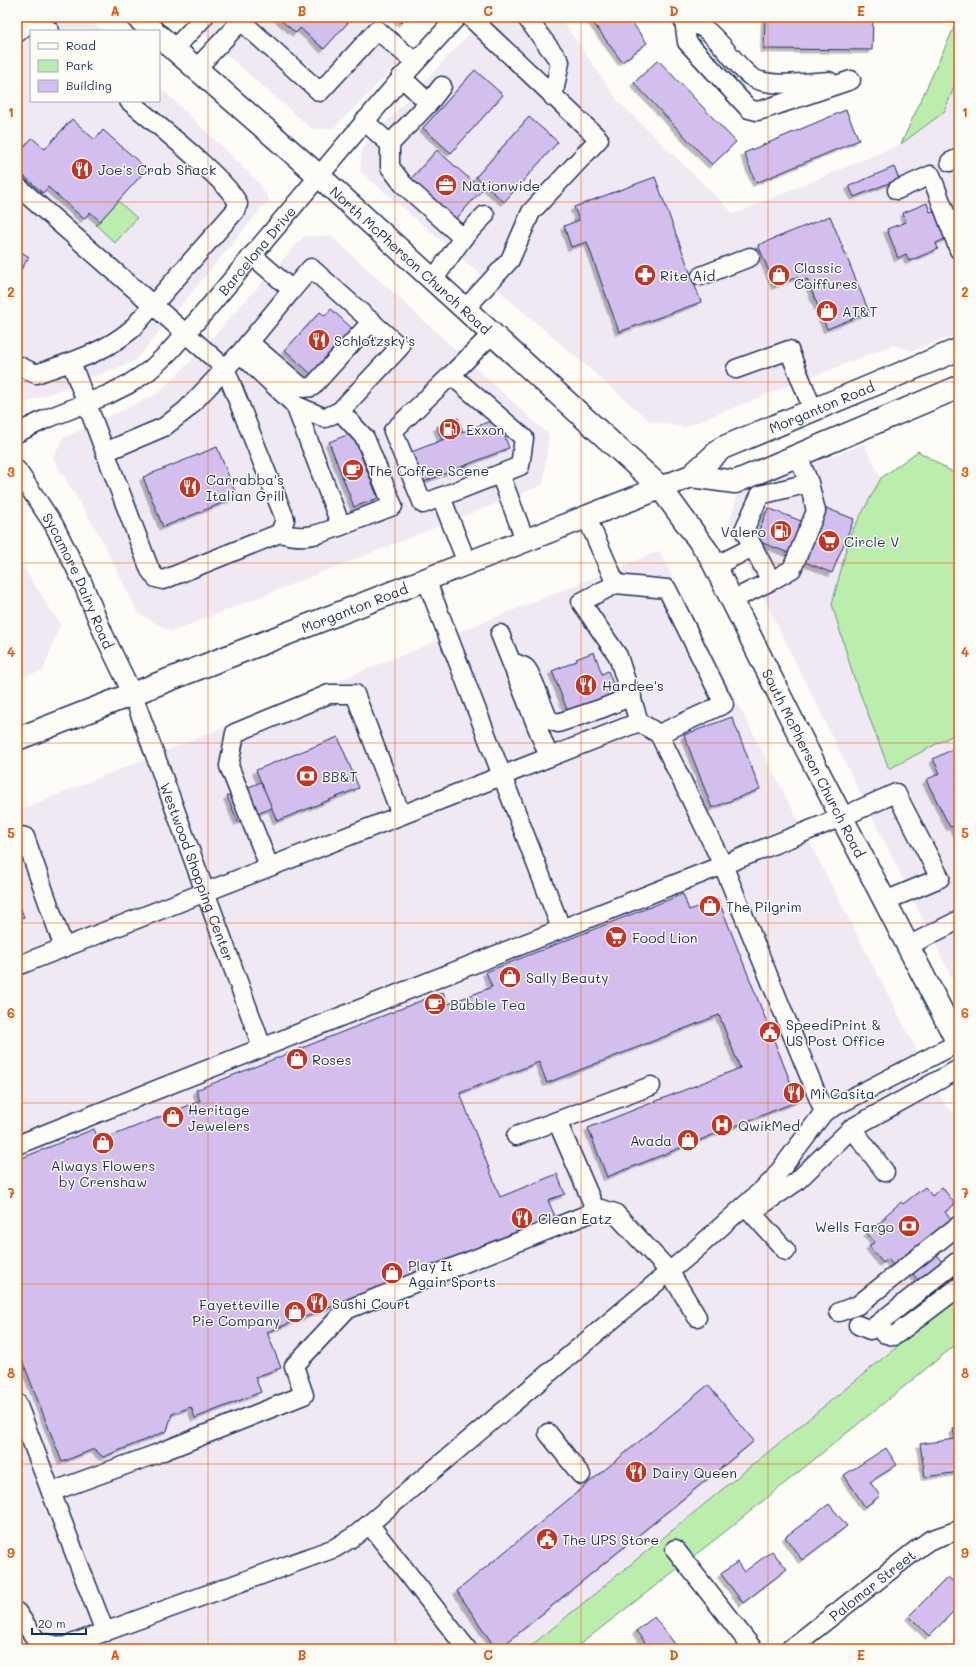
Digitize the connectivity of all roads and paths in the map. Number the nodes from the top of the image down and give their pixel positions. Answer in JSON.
{"nodes":[{"id":1,"x":36,"y":17,"type":"edge"},
{"id":2,"x":137,"y":17,"type":"edge"},
{"id":3,"x":204,"y":17,"type":"edge"},
{"id":4,"x":457,"y":17,"type":"edge"},
{"id":5,"x":470,"y":17,"type":"edge"},
{"id":6,"x":526,"y":17,"type":"edge"},
{"id":7,"x":682,"y":19,"type":"edge"},
{"id":8,"x":49,"y":30,"type":"edge"},
{"id":9,"x":152,"y":30,"type":"edge"},
{"id":10,"x":17,"y":33,"type":"edge"},
{"id":11,"x":166,"y":43,"type":"edge"},
{"id":12,"x":415,"y":62,"type":"junction"},
{"id":13,"x":196,"y":68,"type":"junction"},
{"id":14,"x":402,"y":77,"type":"junction"},
{"id":15,"x":442,"y":86,"type":"dead end"},
{"id":16,"x":553,"y":97,"type":"junction"},
{"id":17,"x":130,"y":102,"type":"edge"},
{"id":18,"x":429,"y":103,"type":"junction"},
{"id":19,"x":364,"y":121,"type":"junction"},
{"id":20,"x":390,"y":144,"type":"junction"},
{"id":21,"x":318,"y":175,"type":"junction"},
{"id":22,"x":17,"y":186,"type":"edge"},
{"id":23,"x":897,"y":190,"type":"dead end"},
{"id":24,"x":485,"y":215,"type":"dead end"},
{"id":25,"x":463,"y":238,"type":"junction"},
{"id":26,"x":959,"y":250,"type":"edge"},
{"id":27,"x":252,"y":255,"type":"junction"},
{"id":28,"x":750,"y":257,"type":"dead end"},
{"id":29,"x":701,"y":276,"type":"dead end"},
{"id":30,"x":433,"y":280,"type":"junction"},
{"id":31,"x":292,"y":290,"type":"junction"},
{"id":32,"x":152,"y":305,"type":"junction"},
{"id":33,"x":465,"y":309,"type":"junction"},
{"id":34,"x":372,"y":321,"type":"junction"},
{"id":35,"x":186,"y":333,"type":"junction"},
{"id":36,"x":492,"y":334,"type":"junction"},
{"id":37,"x":244,"y":347,"type":"junction"},
{"id":38,"x":959,"y":352,"type":"edge"},
{"id":39,"x":71,"y":362,"type":"junction"},
{"id":40,"x":17,"y":365,"type":"edge"},
{"id":41,"x":225,"y":368,"type":"junction"},
{"id":42,"x":736,"y":369,"type":"dead end"},
{"id":43,"x":451,"y":375,"type":"junction"},
{"id":44,"x":959,"y":387,"type":"edge"},
{"id":45,"x":86,"y":402,"type":"junction"},
{"id":46,"x":295,"y":405,"type":"junction"},
{"id":47,"x":813,"y":410,"type":"junction"},
{"id":48,"x":340,"y":411,"type":"junction"},
{"id":49,"x":17,"y":433,"type":"edge"},
{"id":50,"x":105,"y":452,"type":"junction"},
{"id":51,"x":798,"y":455,"type":"junction"},
{"id":52,"x":17,"y":470,"type":"edge"},
{"id":53,"x":761,"y":471,"type":"junction"},
{"id":54,"x":500,"y":474,"type":"junction"},
{"id":55,"x":691,"y":476,"type":"junction"},
{"id":56,"x":809,"y":483,"type":"junction"},
{"id":57,"x":660,"y":487,"type":"junction"},
{"id":58,"x":770,"y":492,"type":"junction"},
{"id":59,"x":441,"y":497,"type":"junction"},
{"id":60,"x":586,"y":516,"type":"junction"},
{"id":61,"x":341,"y":526,"type":"junction"},
{"id":62,"x":280,"y":533,"type":"junction"},
{"id":63,"x":525,"y":540,"type":"junction"},
{"id":64,"x":753,"y":547,"type":"junction"},
{"id":65,"x":467,"y":563,"type":"junction"},
{"id":66,"x":715,"y":566,"type":"junction"},
{"id":67,"x":426,"y":579,"type":"junction"},
{"id":68,"x":771,"y":581,"type":"junction"},
{"id":69,"x":616,"y":584,"type":"junction"},
{"id":70,"x":732,"y":600,"type":"junction"},
{"id":71,"x":500,"y":634,"type":"dead end"},
{"id":72,"x":512,"y":662,"type":"junction"},
{"id":73,"x":133,"y":695,"type":"junction"},
{"id":74,"x":632,"y":696,"type":"junction"},
{"id":75,"x":639,"y":722,"type":"junction"},
{"id":76,"x":659,"y":734,"type":"junction"},
{"id":77,"x":17,"y":739,"type":"edge"},
{"id":78,"x":549,"y":757,"type":"junction"},
{"id":79,"x":500,"y":776,"type":"junction"},
{"id":80,"x":401,"y":815,"type":"junction"},
{"id":81,"x":842,"y":817,"type":"junction"},
{"id":82,"x":17,"y":835,"type":"edge"},
{"id":83,"x":723,"y":865,"type":"junction"},
{"id":84,"x":268,"y":866,"type":"junction"},
{"id":85,"x":205,"y":890,"type":"junction"},
{"id":86,"x":885,"y":902,"type":"junction"},
{"id":87,"x":959,"y":920,"type":"edge"},
{"id":88,"x":561,"y":928,"type":"junction"},
{"id":89,"x":908,"y":946,"type":"junction"},
{"id":90,"x":64,"y":948,"type":"junction"},
{"id":91,"x":17,"y":966,"type":"edge"},
{"id":92,"x":959,"y":1044,"type":"edge"},
{"id":93,"x":262,"y":1047,"type":"junction"},
{"id":94,"x":959,"y":1069,"type":"edge"},
{"id":95,"x":651,"y":1086,"type":"dead end"},
{"id":96,"x":824,"y":1112,"type":"junction"},
{"id":97,"x":557,"y":1121,"type":"junction"},
{"id":98,"x":852,"y":1128,"type":"junction"},
{"id":99,"x":516,"y":1136,"type":"dead end"},
{"id":100,"x":17,"y":1145,"type":"edge"},
{"id":101,"x":885,"y":1172,"type":"dead end"},
{"id":102,"x":596,"y":1211,"type":"junction"},
{"id":103,"x":751,"y":1212,"type":"junction"},
{"id":104,"x":959,"y":1225,"type":"edge"},
{"id":105,"x":959,"y":1235,"type":"edge"},
{"id":106,"x":694,"y":1250,"type":"junction"},
{"id":107,"x":786,"y":1251,"type":"dead end"},
{"id":108,"x":959,"y":1260,"type":"edge"},
{"id":109,"x":669,"y":1271,"type":"junction"},
{"id":110,"x":959,"y":1274,"type":"edge"},
{"id":111,"x":959,"y":1287,"type":"edge"},
{"id":112,"x":697,"y":1317,"type":"dead end"},
{"id":113,"x":859,"y":1324,"type":"junction"},
{"id":114,"x":17,"y":1403,"type":"edge"},
{"id":115,"x":548,"y":1433,"type":"dead end"},
{"id":116,"x":581,"y":1475,"type":"dead end"},
{"id":117,"x":51,"y":1492,"type":"junction"},
{"id":118,"x":369,"y":1524,"type":"junction"},
{"id":119,"x":959,"y":1530,"type":"edge"},
{"id":120,"x":675,"y":1549,"type":"dead end"},
{"id":121,"x":17,"y":1612,"type":"edge"},
{"id":122,"x":105,"y":1632,"type":"junction"},
{"id":123,"x":468,"y":1649,"type":"edge"},
{"id":124,"x":753,"y":1649,"type":"edge"},
{"id":125,"x":790,"y":1649,"type":"edge"}],
"edges":[{"from":1,"to":8,"type":"street"},
{"from":1,"to":10,"type":"street"},
{"from":2,"to":9,"type":"main road"},
{"from":3,"to":11,"type":"street"},
{"from":4,"to":12,"type":"street","name":"Barcelona Drive"},
{"from":5,"to":16,"type":"street"},
{"from":6,"to":16,"type":"street"},
{"from":7,"to":7,"type":"street"},
{"from":11,"to":13,"type":"main road","name":"North McPherson Church Road"},
{"from":12,"to":13,"type":"street"},
{"from":12,"to":14,"type":"street","name":"Barcelona Drive"},
{"from":13,"to":21,"type":"main road","name":"North McPherson Church Road"},
{"from":14,"to":18,"type":"street"},
{"from":14,"to":19,"type":"street","name":"Barcelona Drive"},
{"from":15,"to":18,"type":"street"},
{"from":16,"to":33,"type":"street"},
{"from":17,"to":32,"type":"street"},
{"from":18,"to":20,"type":"street"},
{"from":19,"to":20,"type":"street"},
{"from":19,"to":21,"type":"street","name":"Barcelona Drive"},
{"from":20,"to":25,"type":"street"},
{"from":21,"to":27,"type":"street","name":"Barcelona Drive"},
{"from":21,"to":30,"type":"main road","name":"North McPherson Church Road"},
{"from":22,"to":32,"type":"street"},
{"from":23,"to":26,"type":"street"},
{"from":24,"to":25,"type":"street"},
{"from":25,"to":30,"type":"street"},
{"from":27,"to":31,"type":"street"},
{"from":27,"to":35,"type":"street","name":"Barcelona Drive"},
{"from":28,"to":29,"type":"street"},
{"from":30,"to":33,"type":"main road","name":"North McPherson Church Road"},
{"from":31,"to":34,"type":"street"},
{"from":31,"to":37,"type":"street"},
{"from":32,"to":35,"type":"street"},
{"from":32,"to":39,"type":"street"},
{"from":33,"to":36,"type":"main road","name":"North McPherson Church Road"},
{"from":34,"to":37,"type":"street"},
{"from":34,"to":48,"type":"street"},
{"from":35,"to":41,"type":"street"},
{"from":35,"to":45,"type":"street","name":"Barcelona Drive"},
{"from":36,"to":43,"type":"street"},
{"from":36,"to":57,"type":"main road","name":"North McPherson Church Road"},
{"from":37,"to":41,"type":"street"},
{"from":37,"to":46,"type":"street"},
{"from":38,"to":47,"type":"main road","name":"Morganton Road"},
{"from":39,"to":40,"type":"street"},
{"from":39,"to":45,"type":"street"},
{"from":41,"to":50,"type":"street"},
{"from":41,"to":62,"type":"street"},
{"from":42,"to":47,"type":"street"},
{"from":43,"to":54,"type":"street"},
{"from":43,"to":59,"type":"street"},
{"from":44,"to":51,"type":"main road","name":"Morganton Road"},
{"from":45,"to":49,"type":"street","name":"Barcelona Drive"},
{"from":45,"to":50,"type":"street"},
{"from":46,"to":48,"type":"street"},
{"from":46,"to":61,"type":"street"},
{"from":47,"to":55,"type":"main road","name":"Morganton Road"},
{"from":48,"to":61,"type":"street"},
{"from":50,"to":62,"type":"street"},
{"from":51,"to":53,"type":"main road","name":"Morganton Road"},
{"from":51,"to":56,"type":"street"},
{"from":52,"to":73,"type":"street","name":"Sycamore Dairy Road"},
{"from":53,"to":55,"type":"main road","name":"Morganton Road"},
{"from":53,"to":58,"type":"street"},
{"from":54,"to":59,"type":"street"},
{"from":54,"to":63,"type":"street"},
{"from":55,"to":57,"type":"main road","name":"Morganton Road"},
{"from":56,"to":58,"type":"street"},
{"from":56,"to":68,"type":"street"},
{"from":57,"to":60,"type":"main road","name":"Morganton Road"},
{"from":57,"to":66,"type":"main road","name":"South McPherson Church Road"},
{"from":58,"to":64,"type":"street"},
{"from":59,"to":65,"type":"street"},
{"from":60,"to":63,"type":"main road","name":"Morganton Road"},
{"from":60,"to":69,"type":"street"},
{"from":61,"to":62,"type":"street"},
{"from":63,"to":65,"type":"main road","name":"Morganton Road"},
{"from":64,"to":66,"type":"street"},
{"from":64,"to":68,"type":"street"},
{"from":65,"to":67,"type":"main road","name":"Morganton Road"},
{"from":66,"to":70,"type":"main road","name":"South McPherson Church Road"},
{"from":67,"to":73,"type":"main road","name":"Morganton Road"},
{"from":67,"to":79,"type":"street"},
{"from":68,"to":70,"type":"street"},
{"from":69,"to":74,"type":"street"},
{"from":69,"to":76,"type":"street"},
{"from":70,"to":81,"type":"main road","name":"South McPherson Church Road"},
{"from":71,"to":72,"type":"street"},
{"from":72,"to":74,"type":"street"},
{"from":72,"to":78,"type":"street"},
{"from":73,"to":77,"type":"main road","name":"Morganton Road"},
{"from":73,"to":85,"type":"street","name":"Westwood Shopping Center"},
{"from":74,"to":75,"type":"street"},
{"from":75,"to":76,"type":"street"},
{"from":75,"to":78,"type":"street"},
{"from":76,"to":83,"type":"street"},
{"from":78,"to":79,"type":"street"},
{"from":79,"to":80,"type":"street"},
{"from":79,"to":88,"type":"street"},
{"from":80,"to":84,"type":"street"},
{"from":80,"to":84,"type":"street"},
{"from":81,"to":83,"type":"street"},
{"from":81,"to":86,"type":"main road","name":"South McPherson Church Road"},
{"from":81,"to":86,"type":"street"},
{"from":82,"to":90,"type":"street"},
{"from":83,"to":88,"type":"street"},
{"from":83,"to":96,"type":"street"},
{"from":84,"to":85,"type":"street"},
{"from":85,"to":90,"type":"street"},
{"from":85,"to":93,"type":"street","name":"Westwood Shopping Center"},
{"from":86,"to":89,"type":"main road","name":"South McPherson Church Road"},
{"from":87,"to":89,"type":"street"},
{"from":88,"to":93,"type":"street"},
{"from":89,"to":92,"type":"main road","name":"South McPherson Church Road"},
{"from":90,"to":91,"type":"street"},
{"from":92,"to":96,"type":"street"},
{"from":93,"to":100,"type":"street"},
{"from":94,"to":98,"type":"street"},
{"from":95,"to":97,"type":"street"},
{"from":96,"to":106,"type":"street"},
{"from":97,"to":99,"type":"street"},
{"from":97,"to":102,"type":"street"},
{"from":98,"to":101,"type":"street"},
{"from":98,"to":103,"type":"street"},
{"from":102,"to":109,"type":"street"},
{"from":102,"to":117,"type":"street"},
{"from":103,"to":106,"type":"street"},
{"from":103,"to":107,"type":"street"},
{"from":104,"to":113,"type":"street"},
{"from":105,"to":113,"type":"street"},
{"from":106,"to":109,"type":"street"},
{"from":108,"to":113,"type":"street"},
{"from":109,"to":112,"type":"street"},
{"from":109,"to":118,"type":"street"},
{"from":110,"to":113,"type":"street"},
{"from":111,"to":113,"type":"street"},
{"from":114,"to":117,"type":"street"},
{"from":115,"to":116,"type":"street"},
{"from":117,"to":122,"type":"street"},
{"from":118,"to":122,"type":"street"},
{"from":118,"to":123,"type":"street"},
{"from":119,"to":125,"type":"street","name":"Palomar Street"},
{"from":120,"to":124,"type":"street"},
{"from":121,"to":122,"type":"street"}]}
